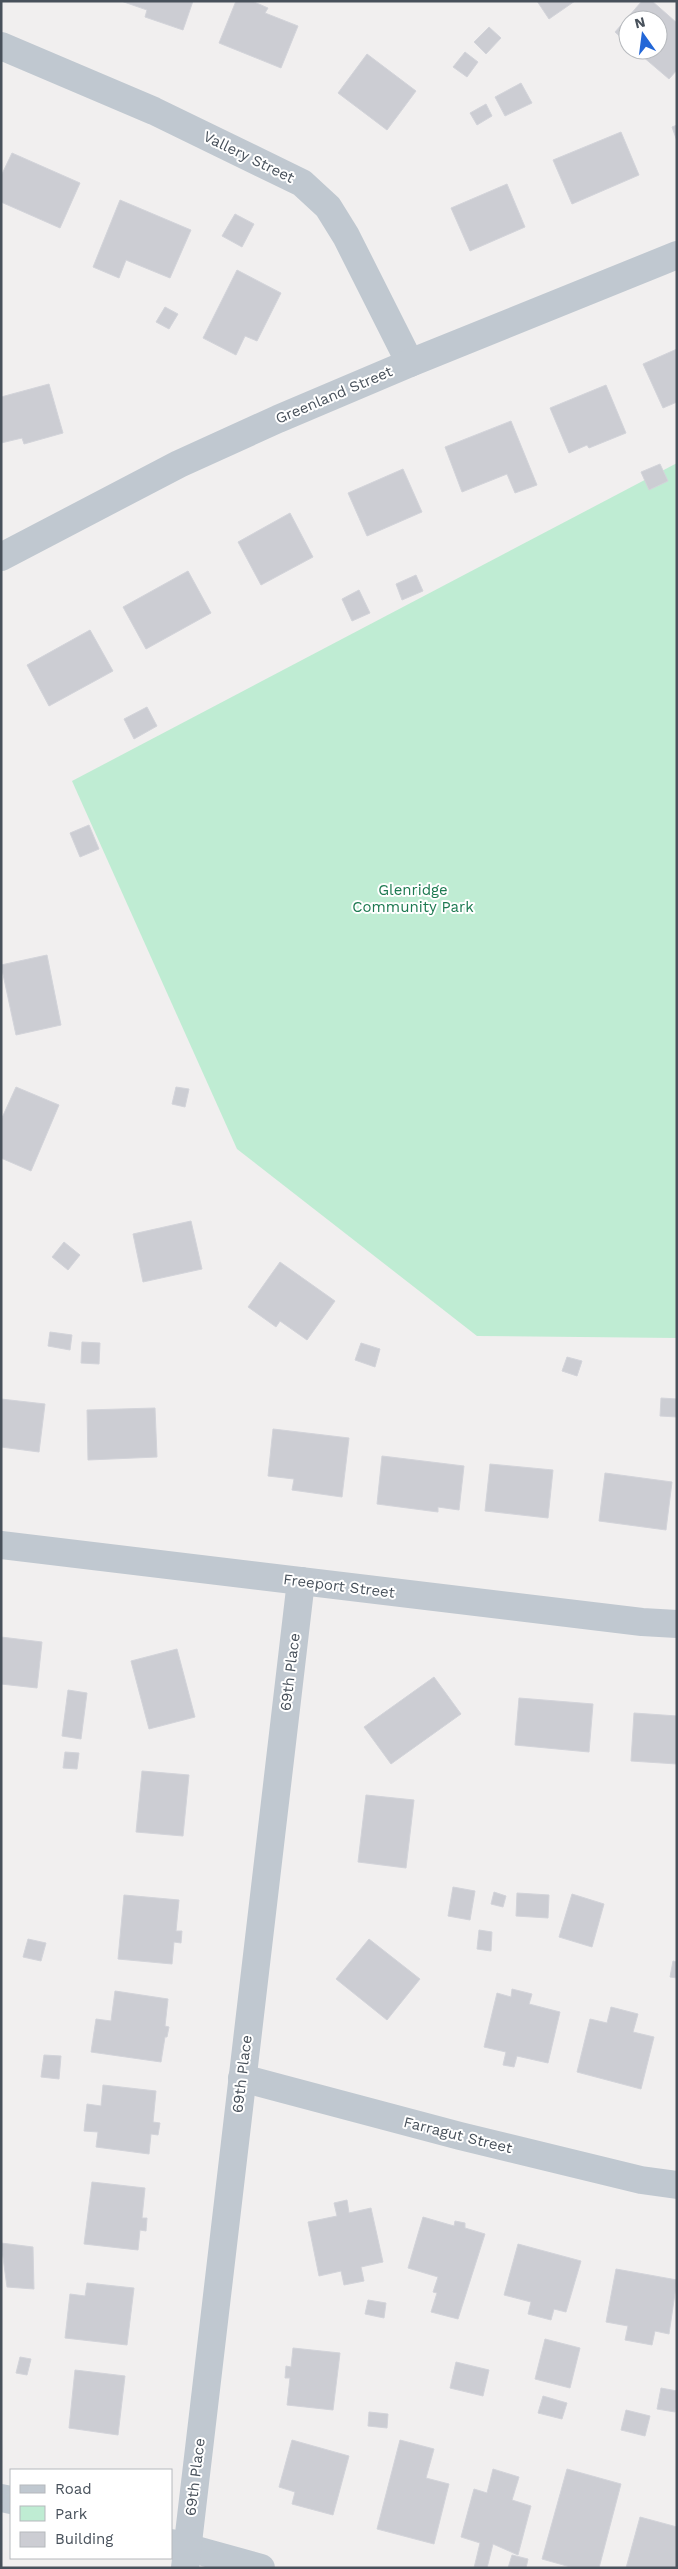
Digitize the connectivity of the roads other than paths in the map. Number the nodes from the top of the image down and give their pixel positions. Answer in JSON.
{"nodes":[{"id":1,"x":1,"y":46,"type":"edge"},
{"id":2,"x":677,"y":255,"type":"edge"},
{"id":3,"x":410,"y":363,"type":"junction"},
{"id":4,"x":1,"y":557,"type":"edge"},
{"id":5,"x":1,"y":1545,"type":"edge"},
{"id":6,"x":301,"y":1581,"type":"junction"},
{"id":7,"x":677,"y":1624,"type":"edge"},
{"id":8,"x":242,"y":2078,"type":"junction"},
{"id":9,"x":677,"y":2185,"type":"edge"},
{"id":10,"x":181,"y":2553,"type":"edge"},
{"id":11,"x":261,"y":2568,"type":"edge"}],
"edges":[{"from":1,"to":3,"type":"street","name":"Vallery Street"},
{"from":2,"to":3,"type":"street","name":"Greenland Street"},
{"from":3,"to":4,"type":"street","name":"Greenland Street"},
{"from":5,"to":6,"type":"street","name":"Freeport Street"},
{"from":6,"to":7,"type":"street","name":"Freeport Street"},
{"from":6,"to":8,"type":"street","name":"69th Place"},
{"from":8,"to":9,"type":"street","name":"Farragut Street"},
{"from":8,"to":10,"type":"street","name":"69th Place"},
{"from":10,"to":11,"type":"street"}]}
